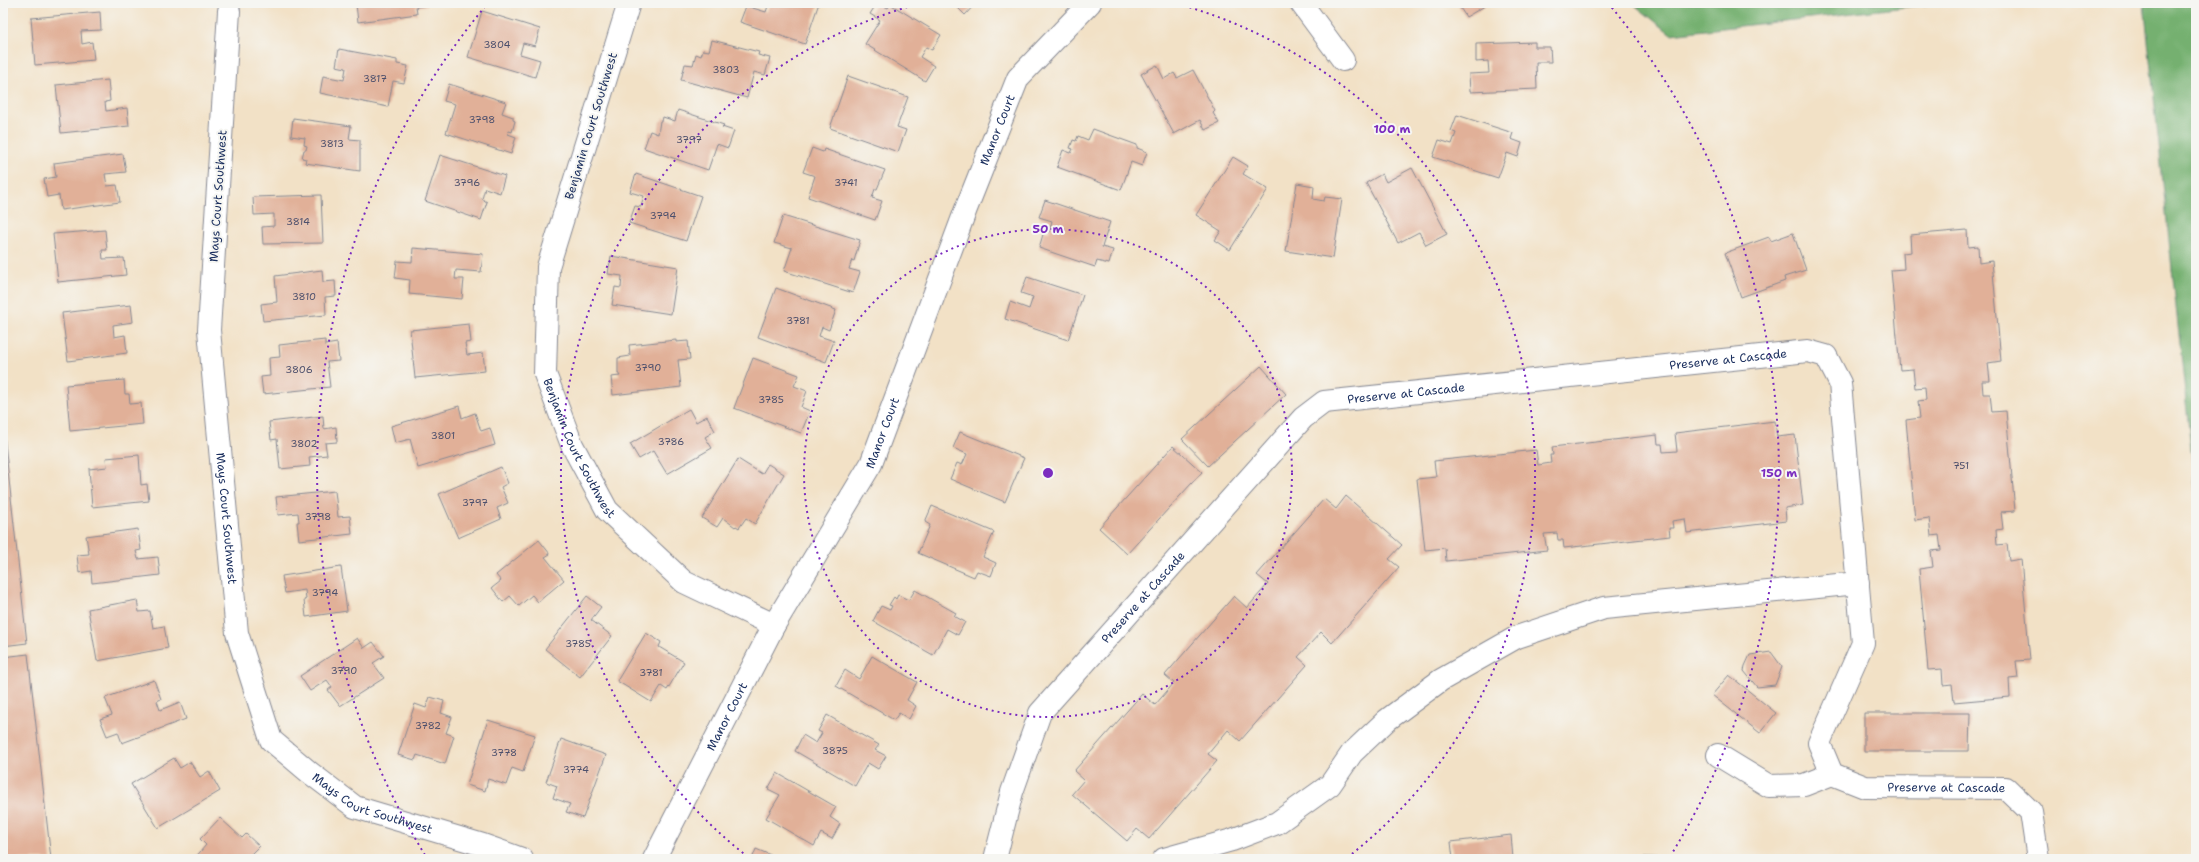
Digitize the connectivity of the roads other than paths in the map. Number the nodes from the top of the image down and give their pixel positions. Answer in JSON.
{"nodes":[{"id":1,"x":629,"y":3,"type":"edge"},
{"id":2,"x":1090,"y":3,"type":"edge"},
{"id":3,"x":1301,"y":3,"type":"edge"},
{"id":4,"x":229,"y":11,"type":"dead end"},
{"id":5,"x":1343,"y":60,"type":"dead end"},
{"id":6,"x":1858,"y":583,"type":"junction"},
{"id":7,"x":774,"y":624,"type":"junction"},
{"id":8,"x":1718,"y":755,"type":"dead end"},
{"id":9,"x":1832,"y":774,"type":"junction"},
{"id":10,"x":997,"y":858,"type":"edge"},
{"id":11,"x":522,"y":859,"type":"edge"},
{"id":12,"x":654,"y":859,"type":"edge"},
{"id":13,"x":1164,"y":859,"type":"edge"},
{"id":14,"x":2038,"y":859,"type":"edge"}],
"edges":[{"from":1,"to":7,"type":"street","name":"Benjamin Court Southwest"},
{"from":2,"to":7,"type":"street","name":"Manor Court"},
{"from":3,"to":5,"type":"street"},
{"from":4,"to":11,"type":"street","name":"Mays Court Southwest"},
{"from":6,"to":9,"type":"street","name":"Preserve at Cascade"},
{"from":6,"to":10,"type":"street","name":"Preserve at Cascade"},
{"from":6,"to":13,"type":"street"},
{"from":7,"to":12,"type":"street","name":"Manor Court"},
{"from":8,"to":9,"type":"street"},
{"from":9,"to":14,"type":"street","name":"Preserve at Cascade"}]}
